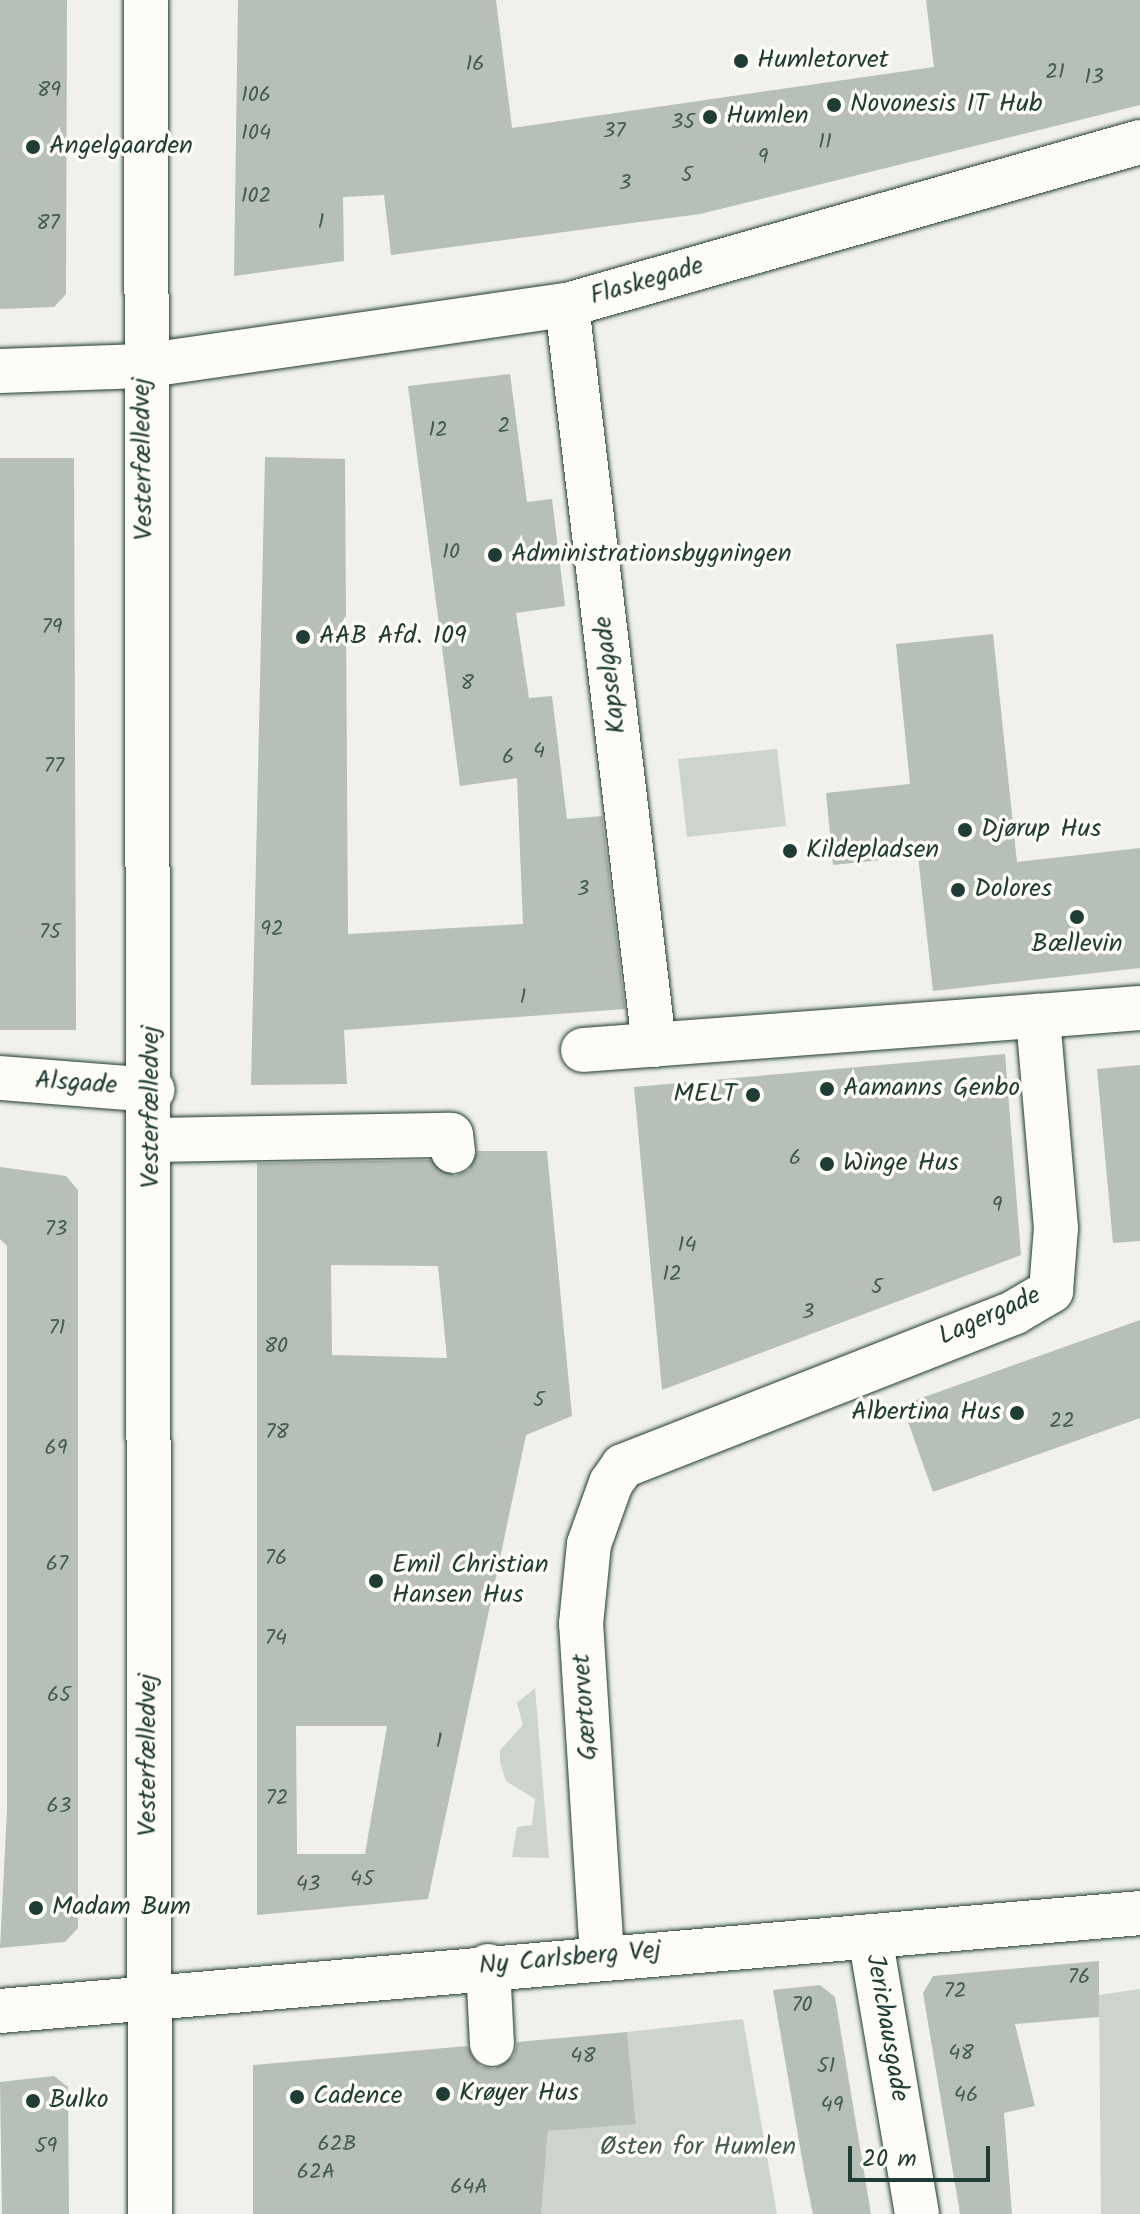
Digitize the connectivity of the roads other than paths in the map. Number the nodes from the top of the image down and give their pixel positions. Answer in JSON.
{"nodes":[{"id":1,"x":146,"y":0,"type":"edge"},
{"id":2,"x":1140,"y":142,"type":"edge"},
{"id":3,"x":567,"y":305,"type":"junction"},
{"id":4,"x":142,"y":366,"type":"junction"},
{"id":5,"x":0,"y":371,"type":"edge"},
{"id":6,"x":1140,"y":1008,"type":"edge"},
{"id":7,"x":1038,"y":1016,"type":"junction"},
{"id":8,"x":654,"y":1045,"type":"junction"},
{"id":9,"x":583,"y":1050,"type":"dead end"},
{"id":10,"x":0,"y":1078,"type":"edge"},
{"id":11,"x":153,"y":1090,"type":"junction"},
{"id":12,"x":153,"y":1140,"type":"junction"},
{"id":13,"x":453,"y":1151,"type":"dead end"},
{"id":14,"x":623,"y":1466,"type":"joint"},
{"id":15,"x":1140,"y":1913,"type":"edge"},
{"id":16,"x":870,"y":1936,"type":"junction"},
{"id":17,"x":602,"y":1956,"type":"junction"},
{"id":18,"x":488,"y":1966,"type":"junction"},
{"id":19,"x":150,"y":1998,"type":"junction"},
{"id":20,"x":0,"y":2011,"type":"edge"},
{"id":21,"x":492,"y":2044,"type":"dead end"},
{"id":22,"x":150,"y":2214,"type":"edge"},
{"id":23,"x":917,"y":2214,"type":"edge"}],
"edges":[{"from":1,"to":4,"type":"street","name":"Vesterfælledvej"},
{"from":2,"to":3,"type":"street","name":"Flaskegade"},
{"from":3,"to":4,"type":"street","name":"Flaskegade"},
{"from":3,"to":8,"type":"street","name":"Kapselgade"},
{"from":4,"to":5,"type":"street","name":"Flaskegade"},
{"from":4,"to":11,"type":"street","name":"Vesterfælledvej"},
{"from":6,"to":7,"type":"street"},
{"from":7,"to":8,"type":"street"},
{"from":7,"to":14,"type":"street","name":"Lagergade"},
{"from":8,"to":9,"type":"street"},
{"from":10,"to":11,"type":"street","name":"Alsgade"},
{"from":11,"to":12,"type":"street","name":"Vesterfælledvej"},
{"from":12,"to":13,"type":"street"},
{"from":12,"to":19,"type":"street","name":"Vesterfælledvej"},
{"from":14,"to":17,"type":"street","name":"Gærtorvet"},
{"from":15,"to":16,"type":"street","name":"Ny Carlsberg Vej"},
{"from":16,"to":17,"type":"street","name":"Ny Carlsberg Vej"},
{"from":16,"to":23,"type":"street","name":"Jerichausgade"},
{"from":17,"to":18,"type":"street","name":"Ny Carlsberg Vej"},
{"from":18,"to":19,"type":"street","name":"Ny Carlsberg Vej"},
{"from":18,"to":21,"type":"street"},
{"from":19,"to":20,"type":"street","name":"Ny Carlsberg Vej"},
{"from":19,"to":22,"type":"street","name":"Vesterfælledvej"}]}
